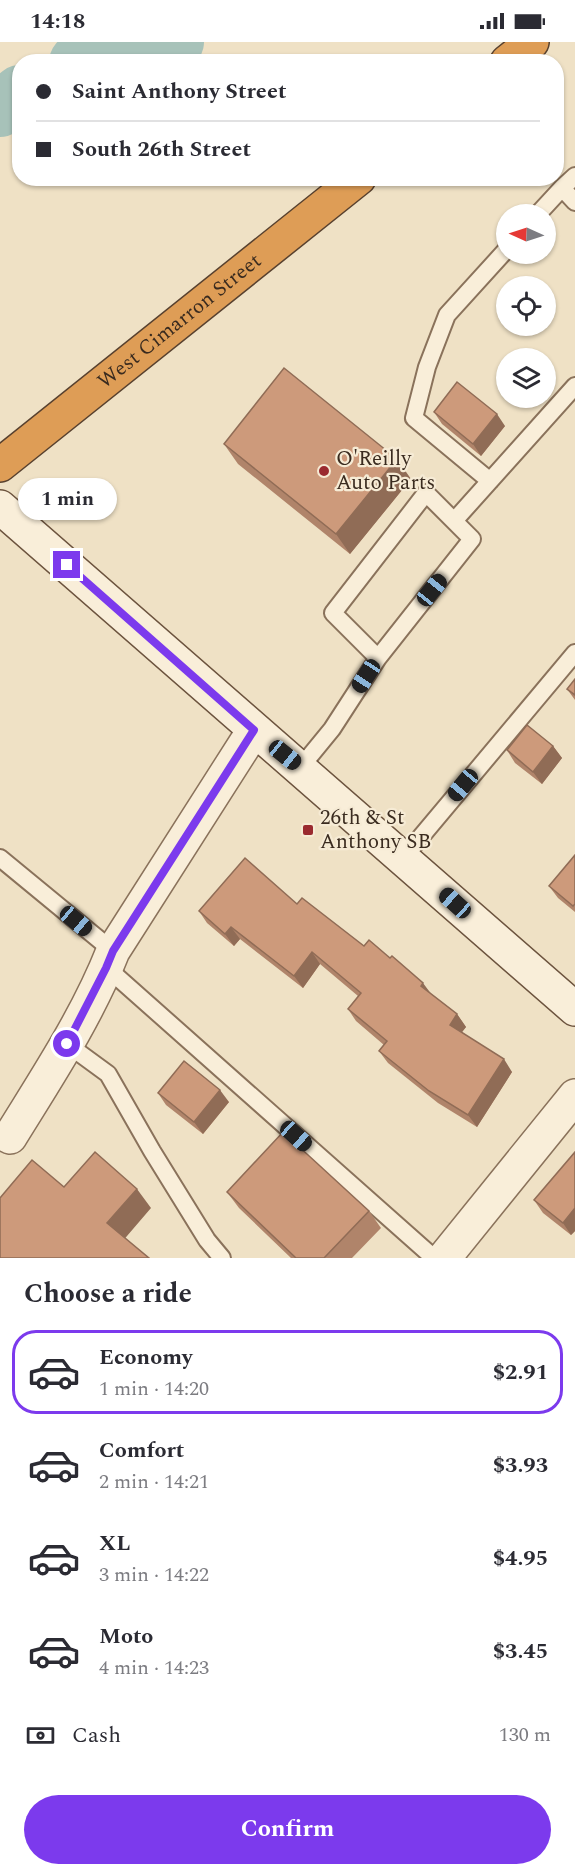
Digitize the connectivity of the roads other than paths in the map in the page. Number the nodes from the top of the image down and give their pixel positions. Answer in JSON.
{"nodes":[{"id":1,"x":532,"y":42,"type":"edge"},
{"id":2,"x":517,"y":54,"type":"edge"},
{"id":3,"x":575,"y":176,"type":"edge"},
{"id":4,"x":349,"y":186,"type":"edge"},
{"id":5,"x":562,"y":188,"type":"junction"},
{"id":6,"x":575,"y":202,"type":"edge"},
{"id":7,"x":547,"y":204,"type":"edge"},
{"id":8,"x":496,"y":261,"type":"edge"},
{"id":9,"x":575,"y":386,"type":"edge"},
{"id":10,"x":0,"y":465,"type":"edge"},
{"id":11,"x":490,"y":481,"type":"junction"},
{"id":12,"x":0,"y":507,"type":"edge"},
{"id":13,"x":454,"y":522,"type":"junction"},
{"id":14,"x":575,"y":653,"type":"edge"},
{"id":15,"x":378,"y":658,"type":"junction"},
{"id":16,"x":254,"y":730,"type":"junction"},
{"id":17,"x":300,"y":768,"type":"junction"},
{"id":18,"x":404,"y":857,"type":"junction"},
{"id":19,"x":0,"y":860,"type":"edge"},
{"id":20,"x":110,"y":959,"type":"junction"},
{"id":21,"x":575,"y":1009,"type":"edge"},
{"id":22,"x":67,"y":1044,"type":"junction"},
{"id":23,"x":575,"y":1096,"type":"edge"},
{"id":24,"x":5,"y":1143,"type":"edge"},
{"id":25,"x":222,"y":1258,"type":"edge"},
{"id":26,"x":434,"y":1258,"type":"edge"},
{"id":27,"x":444,"y":1258,"type":"edge"}],
"edges":[{"from":1,"to":2,"type":"highway"},
{"from":3,"to":5,"type":"lane"},
{"from":4,"to":10,"type":"highway","name":"West Cimarron Street"},
{"from":5,"to":6,"type":"lane"},
{"from":5,"to":7,"type":"lane"},
{"from":8,"to":11,"type":"lane"},
{"from":9,"to":11,"type":"lane"},
{"from":11,"to":13,"type":"lane"},
{"from":12,"to":16,"type":"street"},
{"from":13,"to":15,"type":"lane"},
{"from":13,"to":15,"type":"lane"},
{"from":14,"to":18,"type":"lane"},
{"from":15,"to":17,"type":"lane"},
{"from":16,"to":17,"type":"street"},
{"from":16,"to":20,"type":"street"},
{"from":17,"to":18,"type":"street"},
{"from":18,"to":21,"type":"street"},
{"from":19,"to":20,"type":"lane"},
{"from":20,"to":22,"type":"street"},
{"from":20,"to":26,"type":"lane"},
{"from":22,"to":24,"type":"street"},
{"from":22,"to":25,"type":"lane"},
{"from":23,"to":27,"type":"street"}]}
